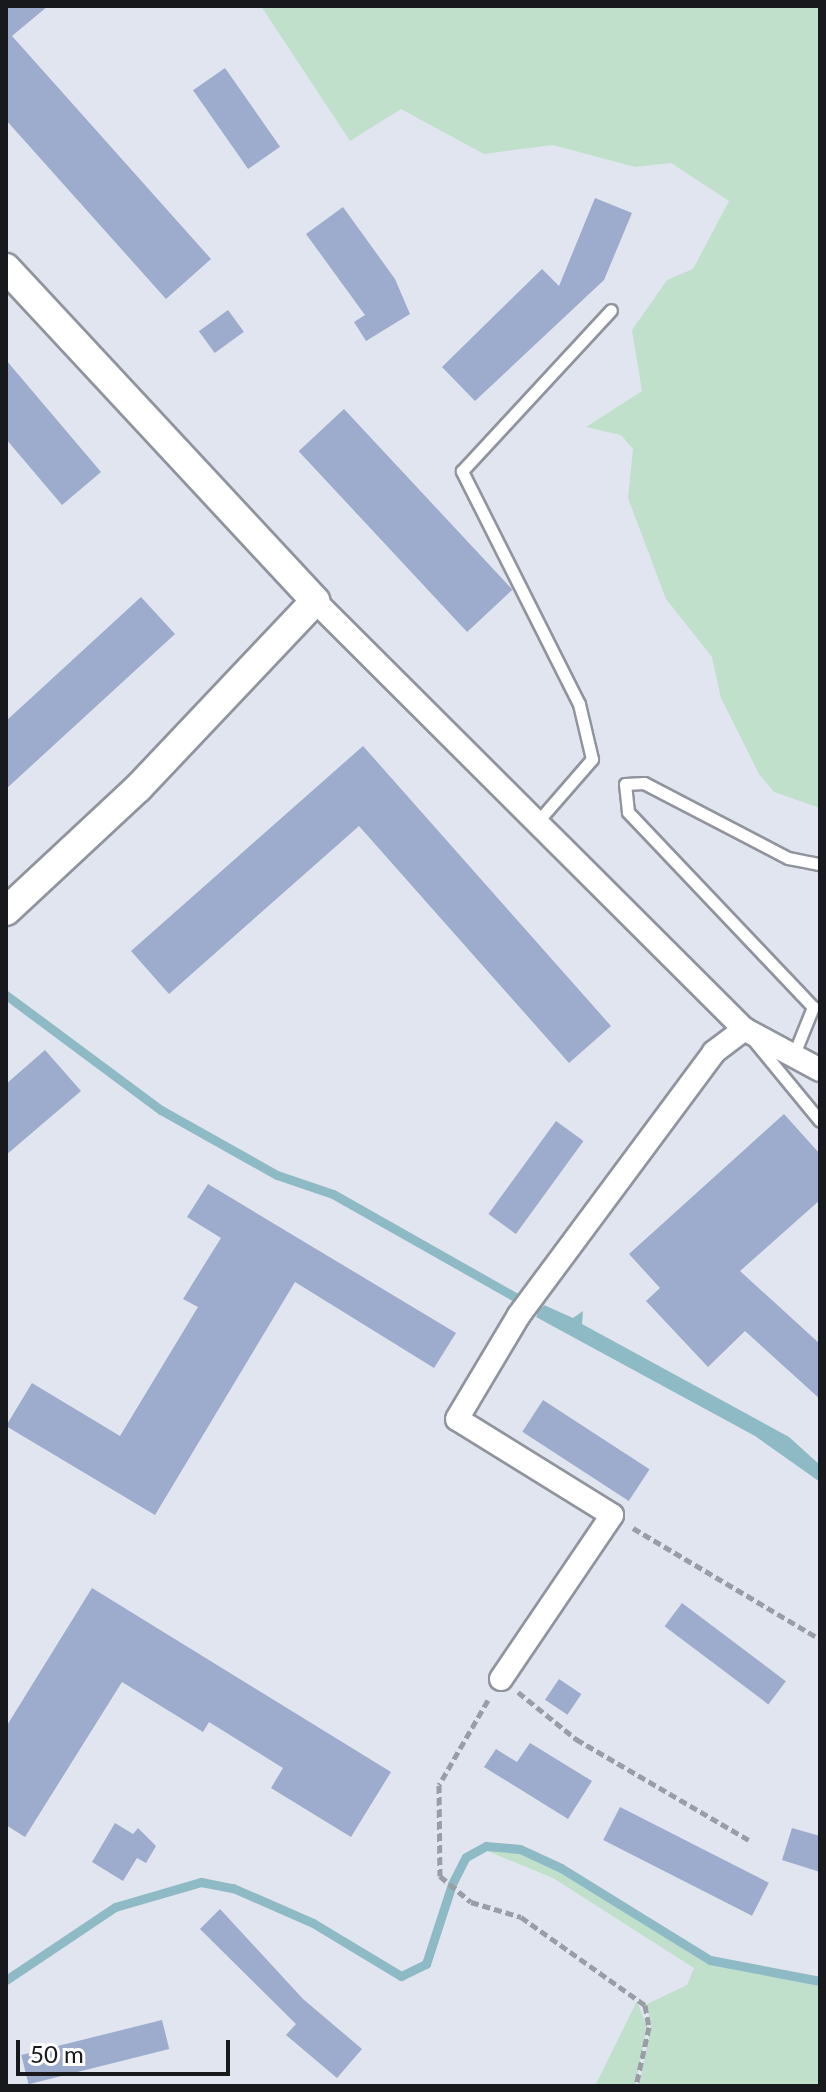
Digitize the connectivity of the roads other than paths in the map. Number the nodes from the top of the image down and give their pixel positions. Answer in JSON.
{"nodes":[{"id":1,"x":6,"y":268,"type":"edge"},
{"id":2,"x":611,"y":310,"type":"dead end"},
{"id":3,"x":315,"y":601,"type":"junction"},
{"id":4,"x":539,"y":820,"type":"junction"},
{"id":5,"x":820,"y":864,"type":"edge"},
{"id":6,"x":6,"y":911,"type":"edge"},
{"id":7,"x":744,"y":1029,"type":"junction"},
{"id":8,"x":794,"y":1054,"type":"junction"},
{"id":9,"x":820,"y":1070,"type":"edge"},
{"id":10,"x":820,"y":1121,"type":"edge"},
{"id":11,"x":501,"y":1679,"type":"road end"}],
"edges":[{"from":1,"to":3,"type":"street"},
{"from":2,"to":4,"type":"lane"},
{"from":3,"to":4,"type":"street"},
{"from":3,"to":6,"type":"street"},
{"from":4,"to":7,"type":"street"},
{"from":5,"to":8,"type":"lane"},
{"from":7,"to":8,"type":"street"},
{"from":7,"to":10,"type":"lane"},
{"from":7,"to":11,"type":"street"},
{"from":8,"to":9,"type":"street"}]}
